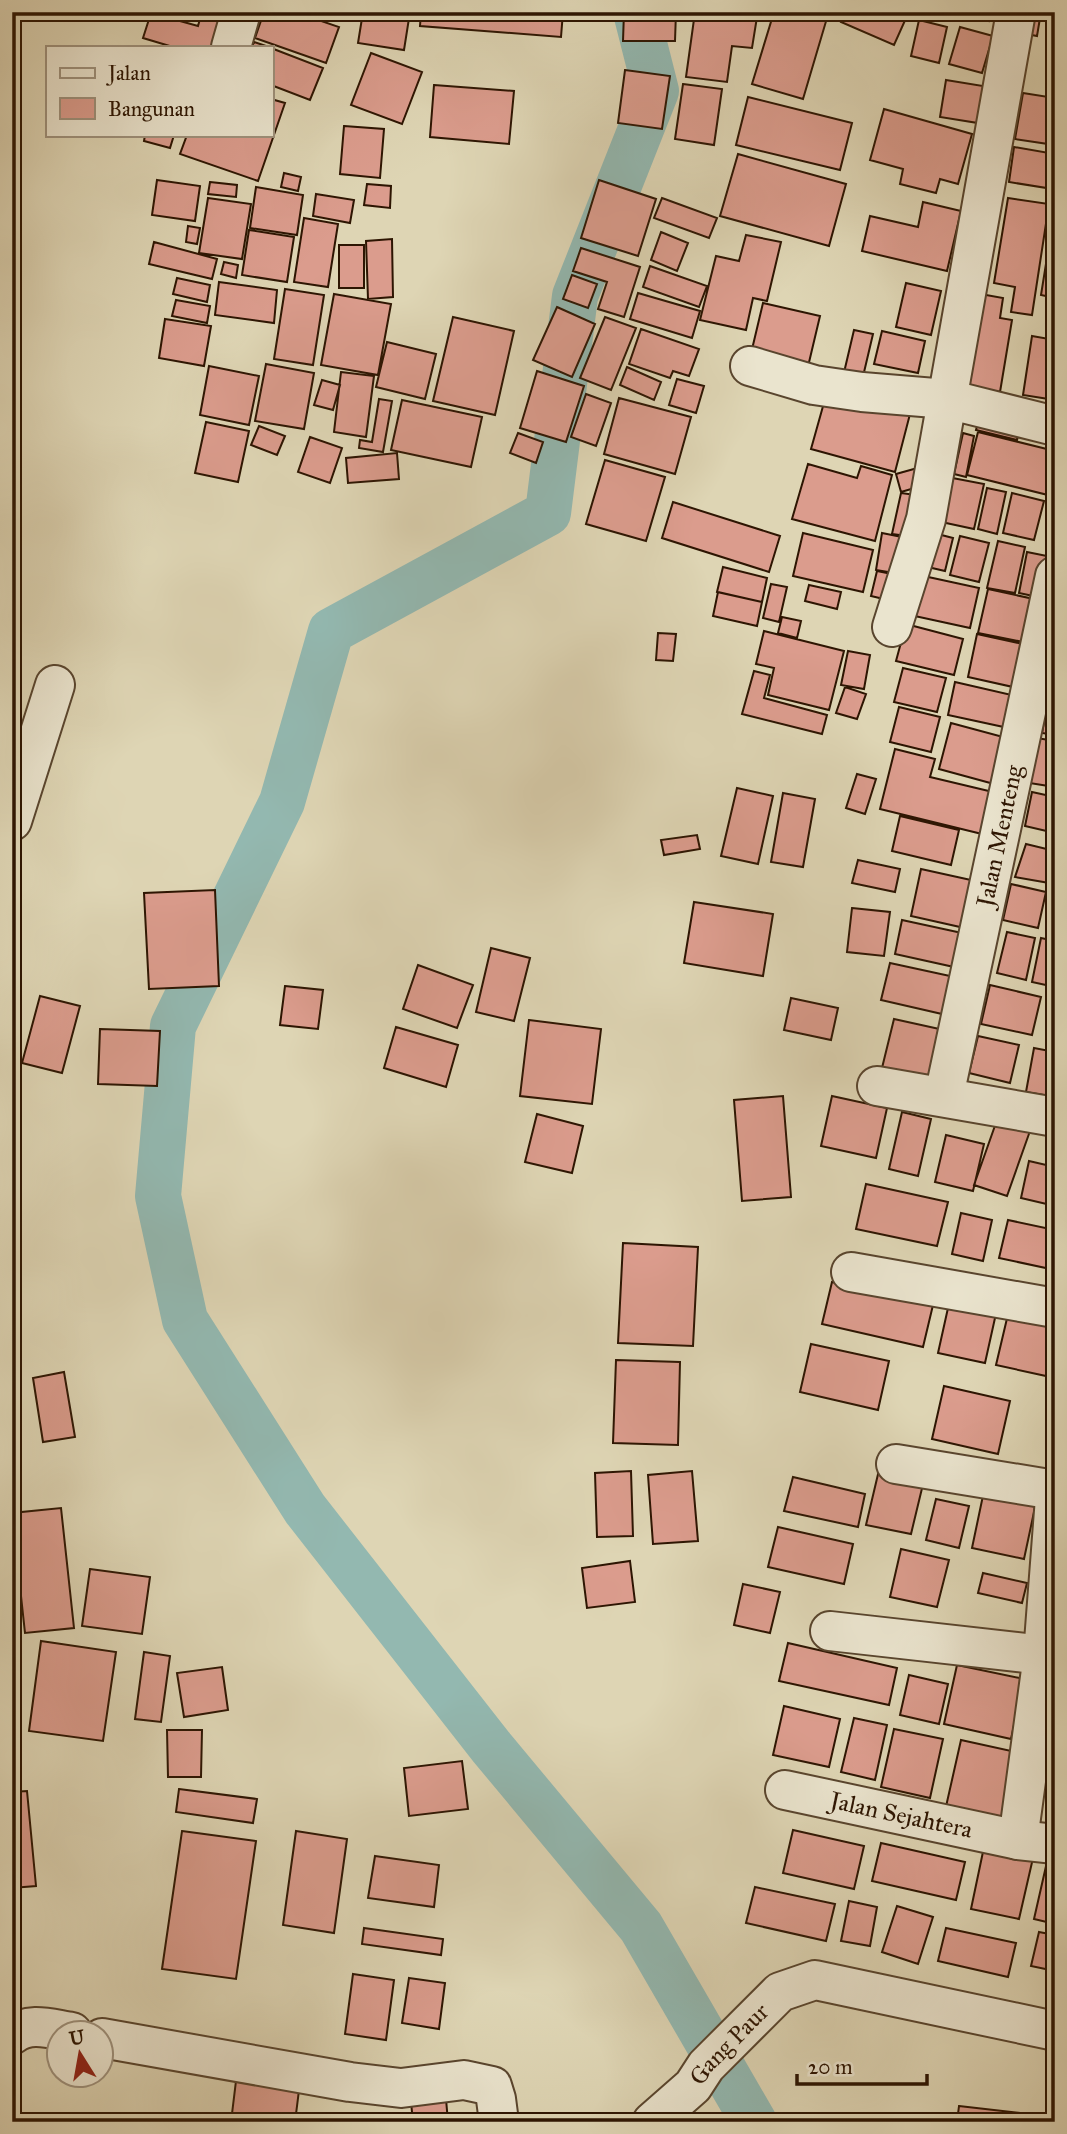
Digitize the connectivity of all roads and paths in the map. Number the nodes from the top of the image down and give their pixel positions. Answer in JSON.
{"nodes":[{"id":1,"x":242,"y":12,"type":"edge"},
{"id":2,"x":1016,"y":12,"type":"edge"},
{"id":3,"x":231,"y":46,"type":"edge"},
{"id":4,"x":750,"y":366,"type":"dead end"},
{"id":5,"x":947,"y":399,"type":"junction"},
{"id":6,"x":1055,"y":426,"type":"edge"},
{"id":7,"x":1055,"y":576,"type":"edge"},
{"id":8,"x":892,"y":627,"type":"dead end"},
{"id":9,"x":55,"y":685,"type":"dead end"},
{"id":10,"x":12,"y":821,"type":"edge"},
{"id":11,"x":877,"y":1086,"type":"dead end"},
{"id":12,"x":944,"y":1096,"type":"junction"},
{"id":13,"x":1055,"y":1118,"type":"edge"},
{"id":14,"x":851,"y":1272,"type":"dead end"},
{"id":15,"x":1055,"y":1308,"type":"edge"},
{"id":16,"x":897,"y":1464,"type":"dead end"},
{"id":17,"x":1055,"y":1490,"type":"edge"},
{"id":18,"x":1055,"y":1498,"type":"edge"},
{"id":19,"x":830,"y":1631,"type":"dead end"},
{"id":20,"x":1043,"y":1655,"type":"junction"},
{"id":21,"x":785,"y":1790,"type":"dead end"},
{"id":22,"x":1037,"y":1842,"type":"edge"},
{"id":23,"x":46,"y":2027,"type":"edge"},
{"id":24,"x":1055,"y":2031,"type":"edge"},
{"id":25,"x":12,"y":2035,"type":"edge"},
{"id":26,"x":116,"y":2040,"type":"edge"},
{"id":27,"x":499,"y":2122,"type":"edge"},
{"id":28,"x":652,"y":2122,"type":"edge"}],
"edges":[{"from":1,"to":3,"type":"street"},
{"from":2,"to":5,"type":"street"},
{"from":4,"to":5,"type":"street"},
{"from":5,"to":6,"type":"street"},
{"from":5,"to":8,"type":"street"},
{"from":7,"to":12,"type":"street","name":"Jalan Menteng"},
{"from":9,"to":10,"type":"street"},
{"from":11,"to":12,"type":"street"},
{"from":12,"to":13,"type":"street"},
{"from":14,"to":15,"type":"street"},
{"from":16,"to":17,"type":"street"},
{"from":18,"to":20,"type":"street","name":"Jalan Sejahtera"},
{"from":19,"to":20,"type":"street"},
{"from":20,"to":22,"type":"street","name":"Jalan Sejahtera"},
{"from":21,"to":22,"type":"street","name":"Jalan Sejahtera"},
{"from":23,"to":25,"type":"street"},
{"from":24,"to":28,"type":"street","name":"Gang Paur"},
{"from":26,"to":27,"type":"street"}]}
